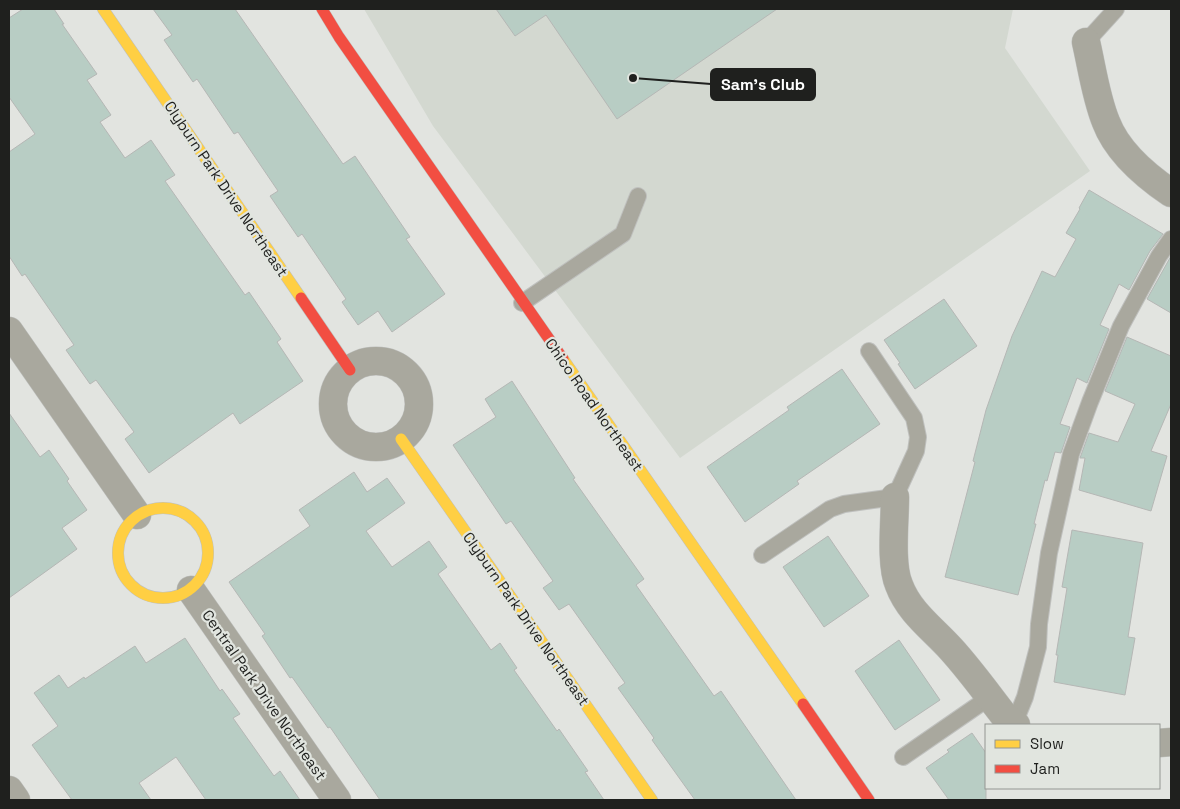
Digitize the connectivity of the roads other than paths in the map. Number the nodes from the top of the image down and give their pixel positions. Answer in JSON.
{"nodes":[{"id":1,"x":103,"y":9,"type":"edge"},
{"id":2,"x":322,"y":9,"type":"edge"},
{"id":3,"x":1116,"y":9,"type":"edge"},
{"id":4,"x":1086,"y":42,"type":"joint"},
{"id":5,"x":1171,"y":193,"type":"edge"},
{"id":6,"x":638,"y":196,"type":"dead end"},
{"id":7,"x":1171,"y":239,"type":"edge"},
{"id":8,"x":522,"y":302,"type":"junction"},
{"id":9,"x":9,"y":330,"type":"edge"},
{"id":10,"x":869,"y":351,"type":"dead end"},
{"id":11,"x":350,"y":370,"type":"junction"},
{"id":12,"x":401,"y":439,"type":"junction"},
{"id":13,"x":896,"y":497,"type":"junction"},
{"id":14,"x":138,"y":515,"type":"junction"},
{"id":15,"x":762,"y":555,"type":"dead end"},
{"id":16,"x":190,"y":590,"type":"junction"},
{"id":17,"x":990,"y":697,"type":"junction"},
{"id":18,"x":1015,"y":724,"type":"edge"},
{"id":19,"x":903,"y":757,"type":"dead end"},
{"id":20,"x":9,"y":790,"type":"edge"},
{"id":21,"x":16,"y":800,"type":"edge"},
{"id":22,"x":337,"y":800,"type":"edge"},
{"id":23,"x":652,"y":800,"type":"edge"},
{"id":24,"x":869,"y":800,"type":"edge"}],
"edges":[{"from":1,"to":11,"type":"street","name":"Clyburn Park Drive Northeast"},
{"from":2,"to":8,"type":"street","name":"Chico Road Northeast"},
{"from":3,"to":4,"type":"lane"},
{"from":4,"to":5,"type":"street"},
{"from":6,"to":8,"type":"lane"},
{"from":7,"to":18,"type":"lane"},
{"from":8,"to":24,"type":"street","name":"Chico Road Northeast"},
{"from":9,"to":14,"type":"street"},
{"from":10,"to":13,"type":"lane"},
{"from":11,"to":12,"type":"street"},
{"from":11,"to":12,"type":"street"},
{"from":12,"to":23,"type":"street","name":"Clyburn Park Drive Northeast"},
{"from":13,"to":15,"type":"lane"},
{"from":13,"to":17,"type":"street"},
{"from":14,"to":16,"type":"street"},
{"from":14,"to":16,"type":"street"},
{"from":16,"to":22,"type":"street","name":"Central Park Drive Northeast"},
{"from":17,"to":18,"type":"street"},
{"from":17,"to":19,"type":"lane"},
{"from":20,"to":21,"type":"street"}]}
